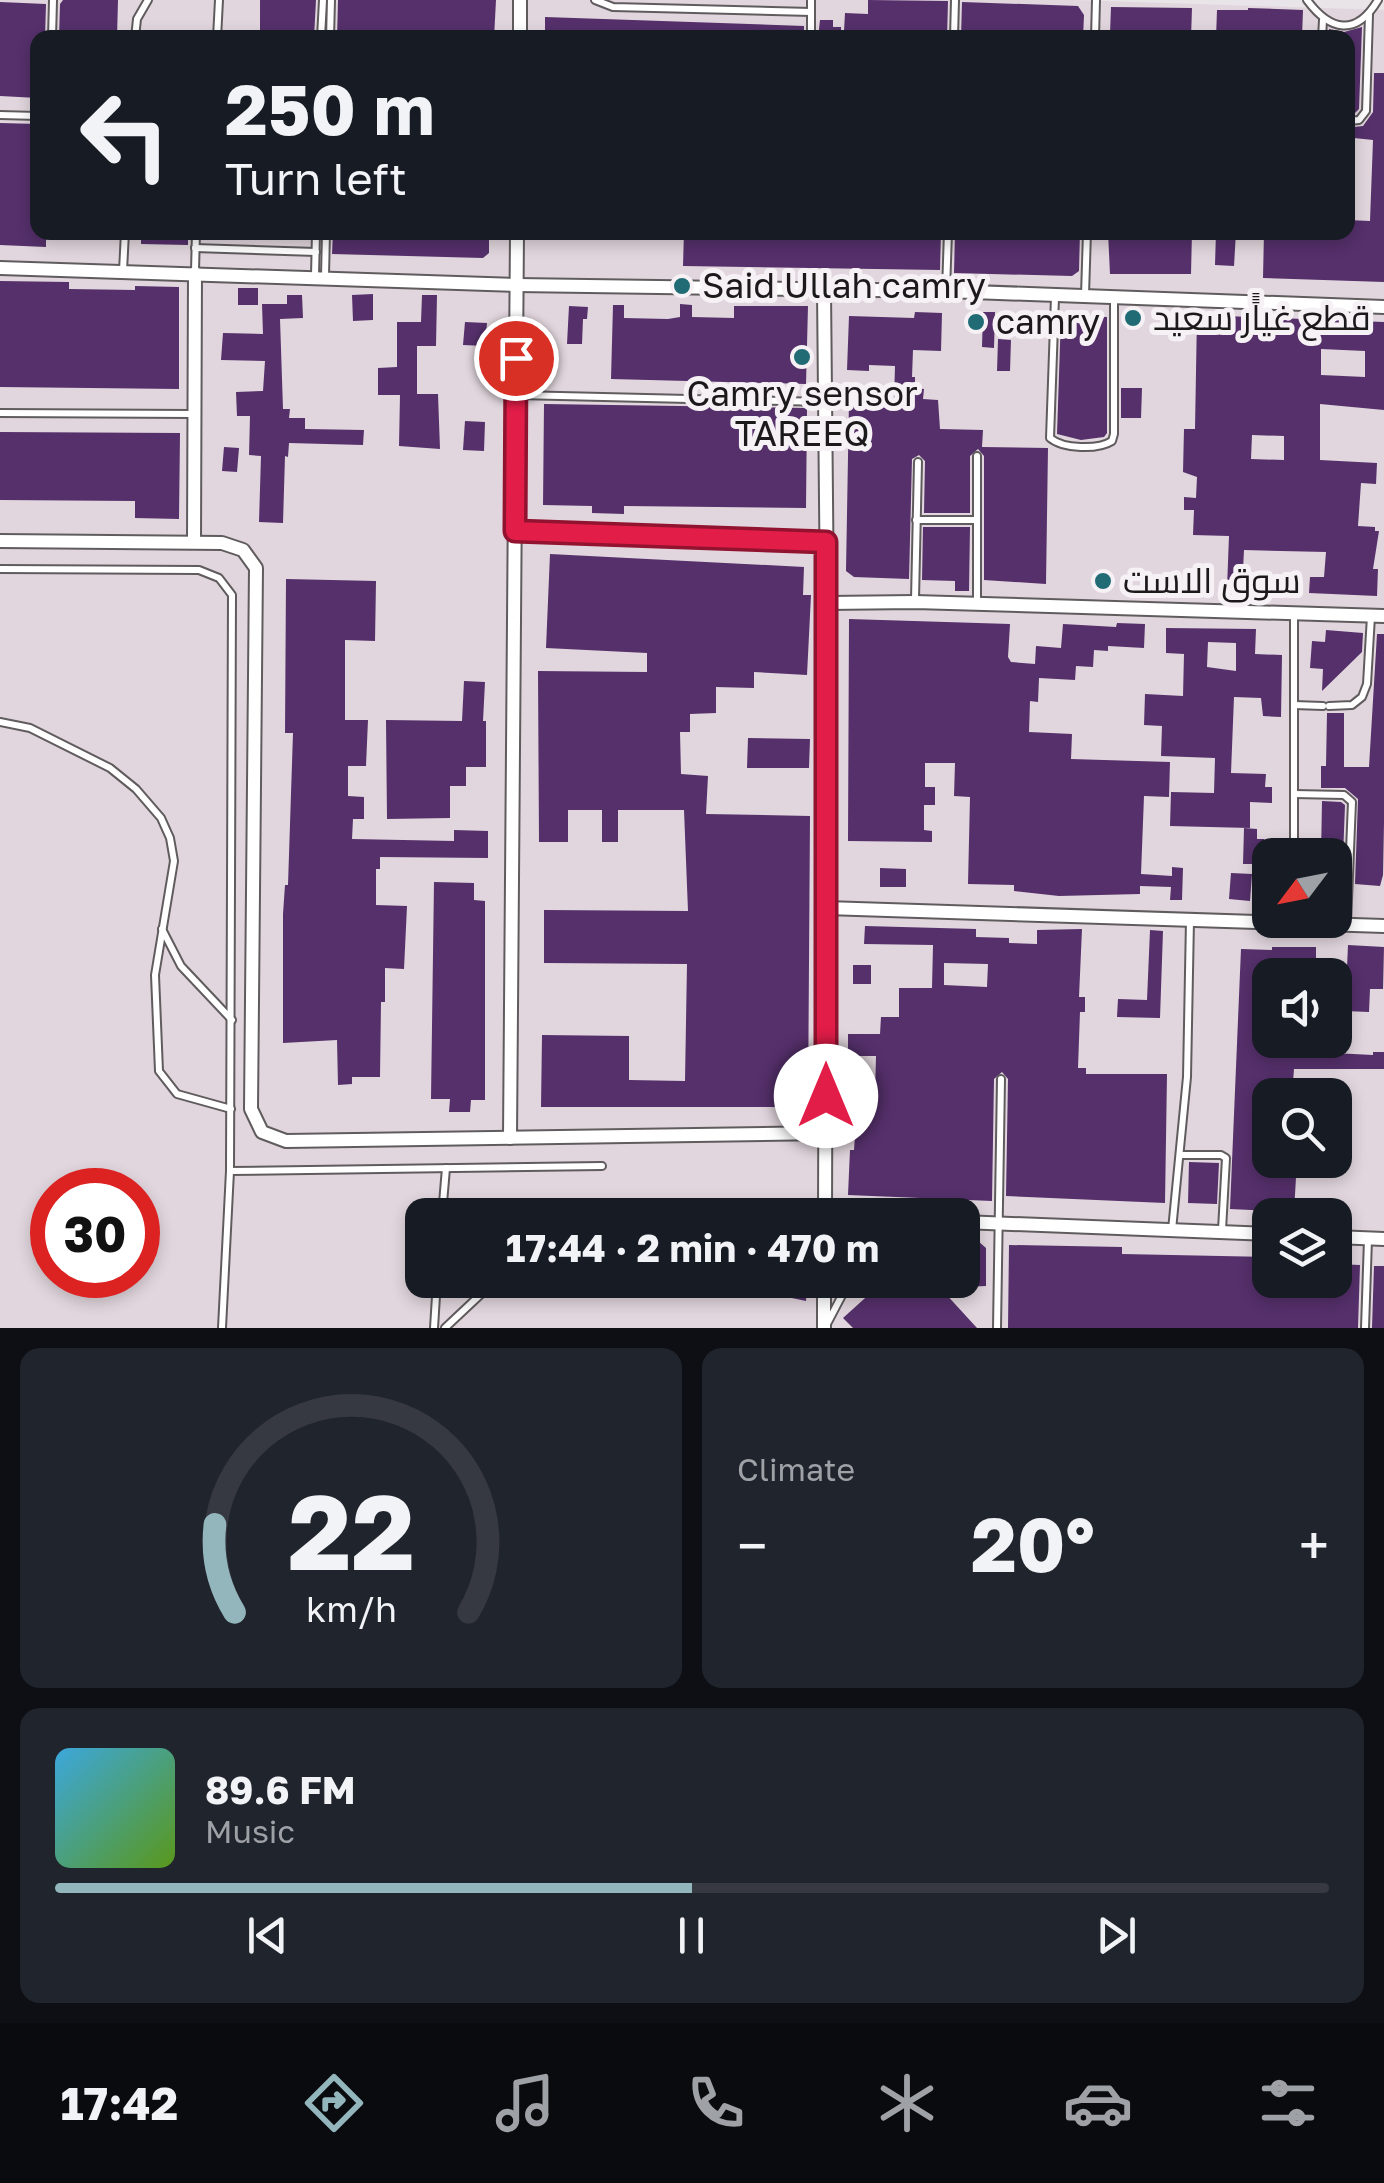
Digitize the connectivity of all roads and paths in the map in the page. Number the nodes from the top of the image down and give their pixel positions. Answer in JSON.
{"nodes":[{"id":1,"x":53,"y":0,"type":"edge"},
{"id":2,"x":148,"y":0,"type":"edge"},
{"id":3,"x":219,"y":0,"type":"edge"},
{"id":4,"x":322,"y":0,"type":"edge"},
{"id":5,"x":330,"y":0,"type":"edge"},
{"id":6,"x":520,"y":0,"type":"edge"},
{"id":7,"x":595,"y":0,"type":"edge"},
{"id":8,"x":811,"y":0,"type":"edge"},
{"id":9,"x":955,"y":0,"type":"edge"},
{"id":10,"x":1096,"y":0,"type":"edge"},
{"id":11,"x":1306,"y":0,"type":"edge"},
{"id":12,"x":1378,"y":0,"type":"edge"},
{"id":13,"x":811,"y":12,"type":"junction"},
{"id":14,"x":1369,"y":14,"type":"junction"},
{"id":15,"x":1323,"y":20,"type":"junction"},
{"id":16,"x":52,"y":30,"type":"edge"},
{"id":17,"x":136,"y":30,"type":"edge"},
{"id":18,"x":218,"y":30,"type":"edge"},
{"id":19,"x":322,"y":30,"type":"edge"},
{"id":20,"x":330,"y":30,"type":"edge"},
{"id":21,"x":520,"y":30,"type":"edge"},
{"id":22,"x":811,"y":30,"type":"edge"},
{"id":23,"x":954,"y":30,"type":"edge"},
{"id":24,"x":1094,"y":30,"type":"edge"},
{"id":25,"x":1322,"y":30,"type":"edge"},
{"id":26,"x":0,"y":115,"type":"edge"},
{"id":27,"x":30,"y":116,"type":"edge"},
{"id":28,"x":1355,"y":120,"type":"edge"},
{"id":29,"x":125,"y":240,"type":"edge"},
{"id":30,"x":196,"y":240,"type":"edge"},
{"id":31,"x":316,"y":240,"type":"edge"},
{"id":32,"x":325,"y":240,"type":"edge"},
{"id":33,"x":517,"y":240,"type":"edge"},
{"id":34,"x":948,"y":240,"type":"edge"},
{"id":35,"x":1087,"y":240,"type":"edge"},
{"id":36,"x":195,"y":248,"type":"junction"},
{"id":37,"x":316,"y":252,"type":"junction"},
{"id":38,"x":0,"y":268,"type":"edge"},
{"id":39,"x":123,"y":271,"type":"junction"},
{"id":40,"x":195,"y":273,"type":"junction"},
{"id":41,"x":320,"y":277,"type":"junction"},
{"id":42,"x":517,"y":286,"type":"junction"},
{"id":43,"x":824,"y":290,"type":"junction"},
{"id":44,"x":946,"y":291,"type":"junction"},
{"id":45,"x":1055,"y":295,"type":"junction"},
{"id":46,"x":1085,"y":296,"type":"junction"},
{"id":47,"x":1114,"y":298,"type":"junction"},
{"id":48,"x":1384,"y":307,"type":"edge"},
{"id":49,"x":516,"y":395,"type":"junction"},
{"id":50,"x":825,"y":402,"type":"junction"},
{"id":51,"x":0,"y":413,"type":"edge"},
{"id":52,"x":196,"y":414,"type":"junction"},
{"id":53,"x":977,"y":456,"type":"dead end"},
{"id":54,"x":918,"y":462,"type":"dead end"},
{"id":55,"x":916,"y":520,"type":"junction"},
{"id":56,"x":977,"y":520,"type":"junction"},
{"id":57,"x":515,"y":531,"type":"junction"},
{"id":58,"x":0,"y":540,"type":"edge"},
{"id":59,"x":194,"y":540,"type":"junction"},
{"id":60,"x":826,"y":542,"type":"junction"},
{"id":61,"x":0,"y":570,"type":"edge"},
{"id":62,"x":915,"y":602,"type":"junction"},
{"id":63,"x":827,"y":603,"type":"junction"},
{"id":64,"x":976,"y":604,"type":"junction"},
{"id":65,"x":1294,"y":613,"type":"junction"},
{"id":66,"x":1378,"y":616,"type":"edge"},
{"id":67,"x":1294,"y":705,"type":"junction"},
{"id":68,"x":0,"y":722,"type":"edge"},
{"id":69,"x":1294,"y":794,"type":"junction"},
{"id":70,"x":1294,"y":838,"type":"edge"},
{"id":71,"x":1351,"y":838,"type":"edge"},
{"id":72,"x":826,"y":908,"type":"junction"},
{"id":73,"x":1190,"y":919,"type":"junction"},
{"id":74,"x":1252,"y":920,"type":"edge"},
{"id":75,"x":1352,"y":924,"type":"edge"},
{"id":76,"x":1384,"y":926,"type":"edge"},
{"id":77,"x":162,"y":928,"type":"junction"},
{"id":78,"x":232,"y":1020,"type":"junction"},
{"id":79,"x":1001,"y":1078,"type":"dead end"},
{"id":80,"x":231,"y":1109,"type":"junction"},
{"id":81,"x":825,"y":1133,"type":"junction"},
{"id":82,"x":510,"y":1138,"type":"junction"},
{"id":83,"x":1180,"y":1155,"type":"junction"},
{"id":84,"x":602,"y":1166,"type":"dead end"},
{"id":85,"x":446,"y":1168,"type":"junction"},
{"id":86,"x":230,"y":1171,"type":"junction"},
{"id":87,"x":443,"y":1198,"type":"edge"},
{"id":88,"x":825,"y":1198,"type":"edge"},
{"id":89,"x":980,"y":1223,"type":"edge"},
{"id":90,"x":997,"y":1223,"type":"junction"},
{"id":91,"x":1172,"y":1230,"type":"junction"},
{"id":92,"x":1222,"y":1232,"type":"junction"},
{"id":93,"x":1252,"y":1233,"type":"edge"},
{"id":94,"x":1352,"y":1238,"type":"edge"},
{"id":95,"x":1368,"y":1238,"type":"junction"},
{"id":96,"x":1384,"y":1238,"type":"edge"},
{"id":97,"x":436,"y":1298,"type":"edge"},
{"id":98,"x":477,"y":1298,"type":"edge"},
{"id":99,"x":824,"y":1298,"type":"edge"},
{"id":100,"x":840,"y":1298,"type":"edge"},
{"id":101,"x":222,"y":1328,"type":"edge"},
{"id":102,"x":434,"y":1328,"type":"edge"},
{"id":103,"x":445,"y":1328,"type":"edge"},
{"id":104,"x":824,"y":1328,"type":"edge"},
{"id":105,"x":993,"y":1328,"type":"edge"},
{"id":106,"x":1365,"y":1328,"type":"edge"}],
"edges":[{"from":1,"to":16,"type":"lane"},
{"from":2,"to":17,"type":"lane"},
{"from":3,"to":18,"type":"lane"},
{"from":4,"to":19,"type":"lane"},
{"from":5,"to":20,"type":"lane"},
{"from":6,"to":21,"type":"street"},
{"from":7,"to":13,"type":"lane"},
{"from":8,"to":13,"type":"lane"},
{"from":9,"to":23,"type":"lane"},
{"from":10,"to":24,"type":"lane"},
{"from":11,"to":15,"type":"lane"},
{"from":12,"to":14,"type":"lane"},
{"from":13,"to":22,"type":"lane"},
{"from":14,"to":15,"type":"lane"},
{"from":14,"to":28,"type":"lane"},
{"from":15,"to":25,"type":"lane"},
{"from":26,"to":27,"type":"lane"},
{"from":29,"to":39,"type":"lane"},
{"from":30,"to":36,"type":"lane"},
{"from":31,"to":37,"type":"lane"},
{"from":32,"to":41,"type":"lane"},
{"from":33,"to":42,"type":"street"},
{"from":34,"to":44,"type":"lane"},
{"from":35,"to":46,"type":"lane"},
{"from":36,"to":37,"type":"lane"},
{"from":36,"to":40,"type":"lane"},
{"from":37,"to":41,"type":"lane"},
{"from":38,"to":39,"type":"street"},
{"from":39,"to":40,"type":"street"},
{"from":40,"to":41,"type":"street"},
{"from":40,"to":52,"type":"street"},
{"from":41,"to":42,"type":"street"},
{"from":42,"to":43,"type":"street"},
{"from":42,"to":49,"type":"street"},
{"from":43,"to":44,"type":"street"},
{"from":43,"to":50,"type":"street"},
{"from":44,"to":45,"type":"street"},
{"from":45,"to":46,"type":"street"},
{"from":45,"to":47,"type":"lane"},
{"from":46,"to":47,"type":"street"},
{"from":47,"to":48,"type":"street"},
{"from":49,"to":50,"type":"lane"},
{"from":49,"to":57,"type":"street"},
{"from":50,"to":60,"type":"street"},
{"from":51,"to":52,"type":"lane"},
{"from":52,"to":59,"type":"street"},
{"from":53,"to":56,"type":"lane"},
{"from":54,"to":55,"type":"lane"},
{"from":55,"to":56,"type":"lane"},
{"from":55,"to":62,"type":"lane"},
{"from":56,"to":64,"type":"lane"},
{"from":57,"to":60,"type":"lane"},
{"from":57,"to":82,"type":"street"},
{"from":58,"to":59,"type":"street"},
{"from":59,"to":82,"type":"street"},
{"from":60,"to":63,"type":"street"},
{"from":61,"to":78,"type":"lane"},
{"from":62,"to":63,"type":"street"},
{"from":62,"to":64,"type":"street"},
{"from":63,"to":72,"type":"street"},
{"from":64,"to":65,"type":"street"},
{"from":65,"to":66,"type":"street"},
{"from":65,"to":67,"type":"lane"},
{"from":66,"to":67,"type":"lane"},
{"from":67,"to":69,"type":"lane"},
{"from":68,"to":77,"type":"lane"},
{"from":69,"to":70,"type":"lane"},
{"from":69,"to":71,"type":"lane"},
{"from":72,"to":73,"type":"street"},
{"from":72,"to":81,"type":"street"},
{"from":73,"to":74,"type":"street"},
{"from":73,"to":83,"type":"lane"},
{"from":75,"to":76,"type":"street"},
{"from":77,"to":78,"type":"lane"},
{"from":77,"to":80,"type":"lane"},
{"from":78,"to":80,"type":"lane"},
{"from":79,"to":90,"type":"lane"},
{"from":80,"to":86,"type":"lane"},
{"from":81,"to":82,"type":"street"},
{"from":81,"to":88,"type":"street"},
{"from":83,"to":91,"type":"lane"},
{"from":83,"to":92,"type":"lane"},
{"from":84,"to":85,"type":"lane"},
{"from":85,"to":86,"type":"lane"},
{"from":85,"to":87,"type":"lane"},
{"from":86,"to":101,"type":"lane"},
{"from":89,"to":90,"type":"street"},
{"from":90,"to":91,"type":"street"},
{"from":90,"to":105,"type":"lane"},
{"from":91,"to":92,"type":"street"},
{"from":92,"to":93,"type":"street"},
{"from":94,"to":95,"type":"street"},
{"from":95,"to":96,"type":"street"},
{"from":95,"to":106,"type":"lane"},
{"from":97,"to":102,"type":"lane"},
{"from":98,"to":103,"type":"lane"},
{"from":99,"to":104,"type":"street"},
{"from":100,"to":104,"type":"lane"}]}
